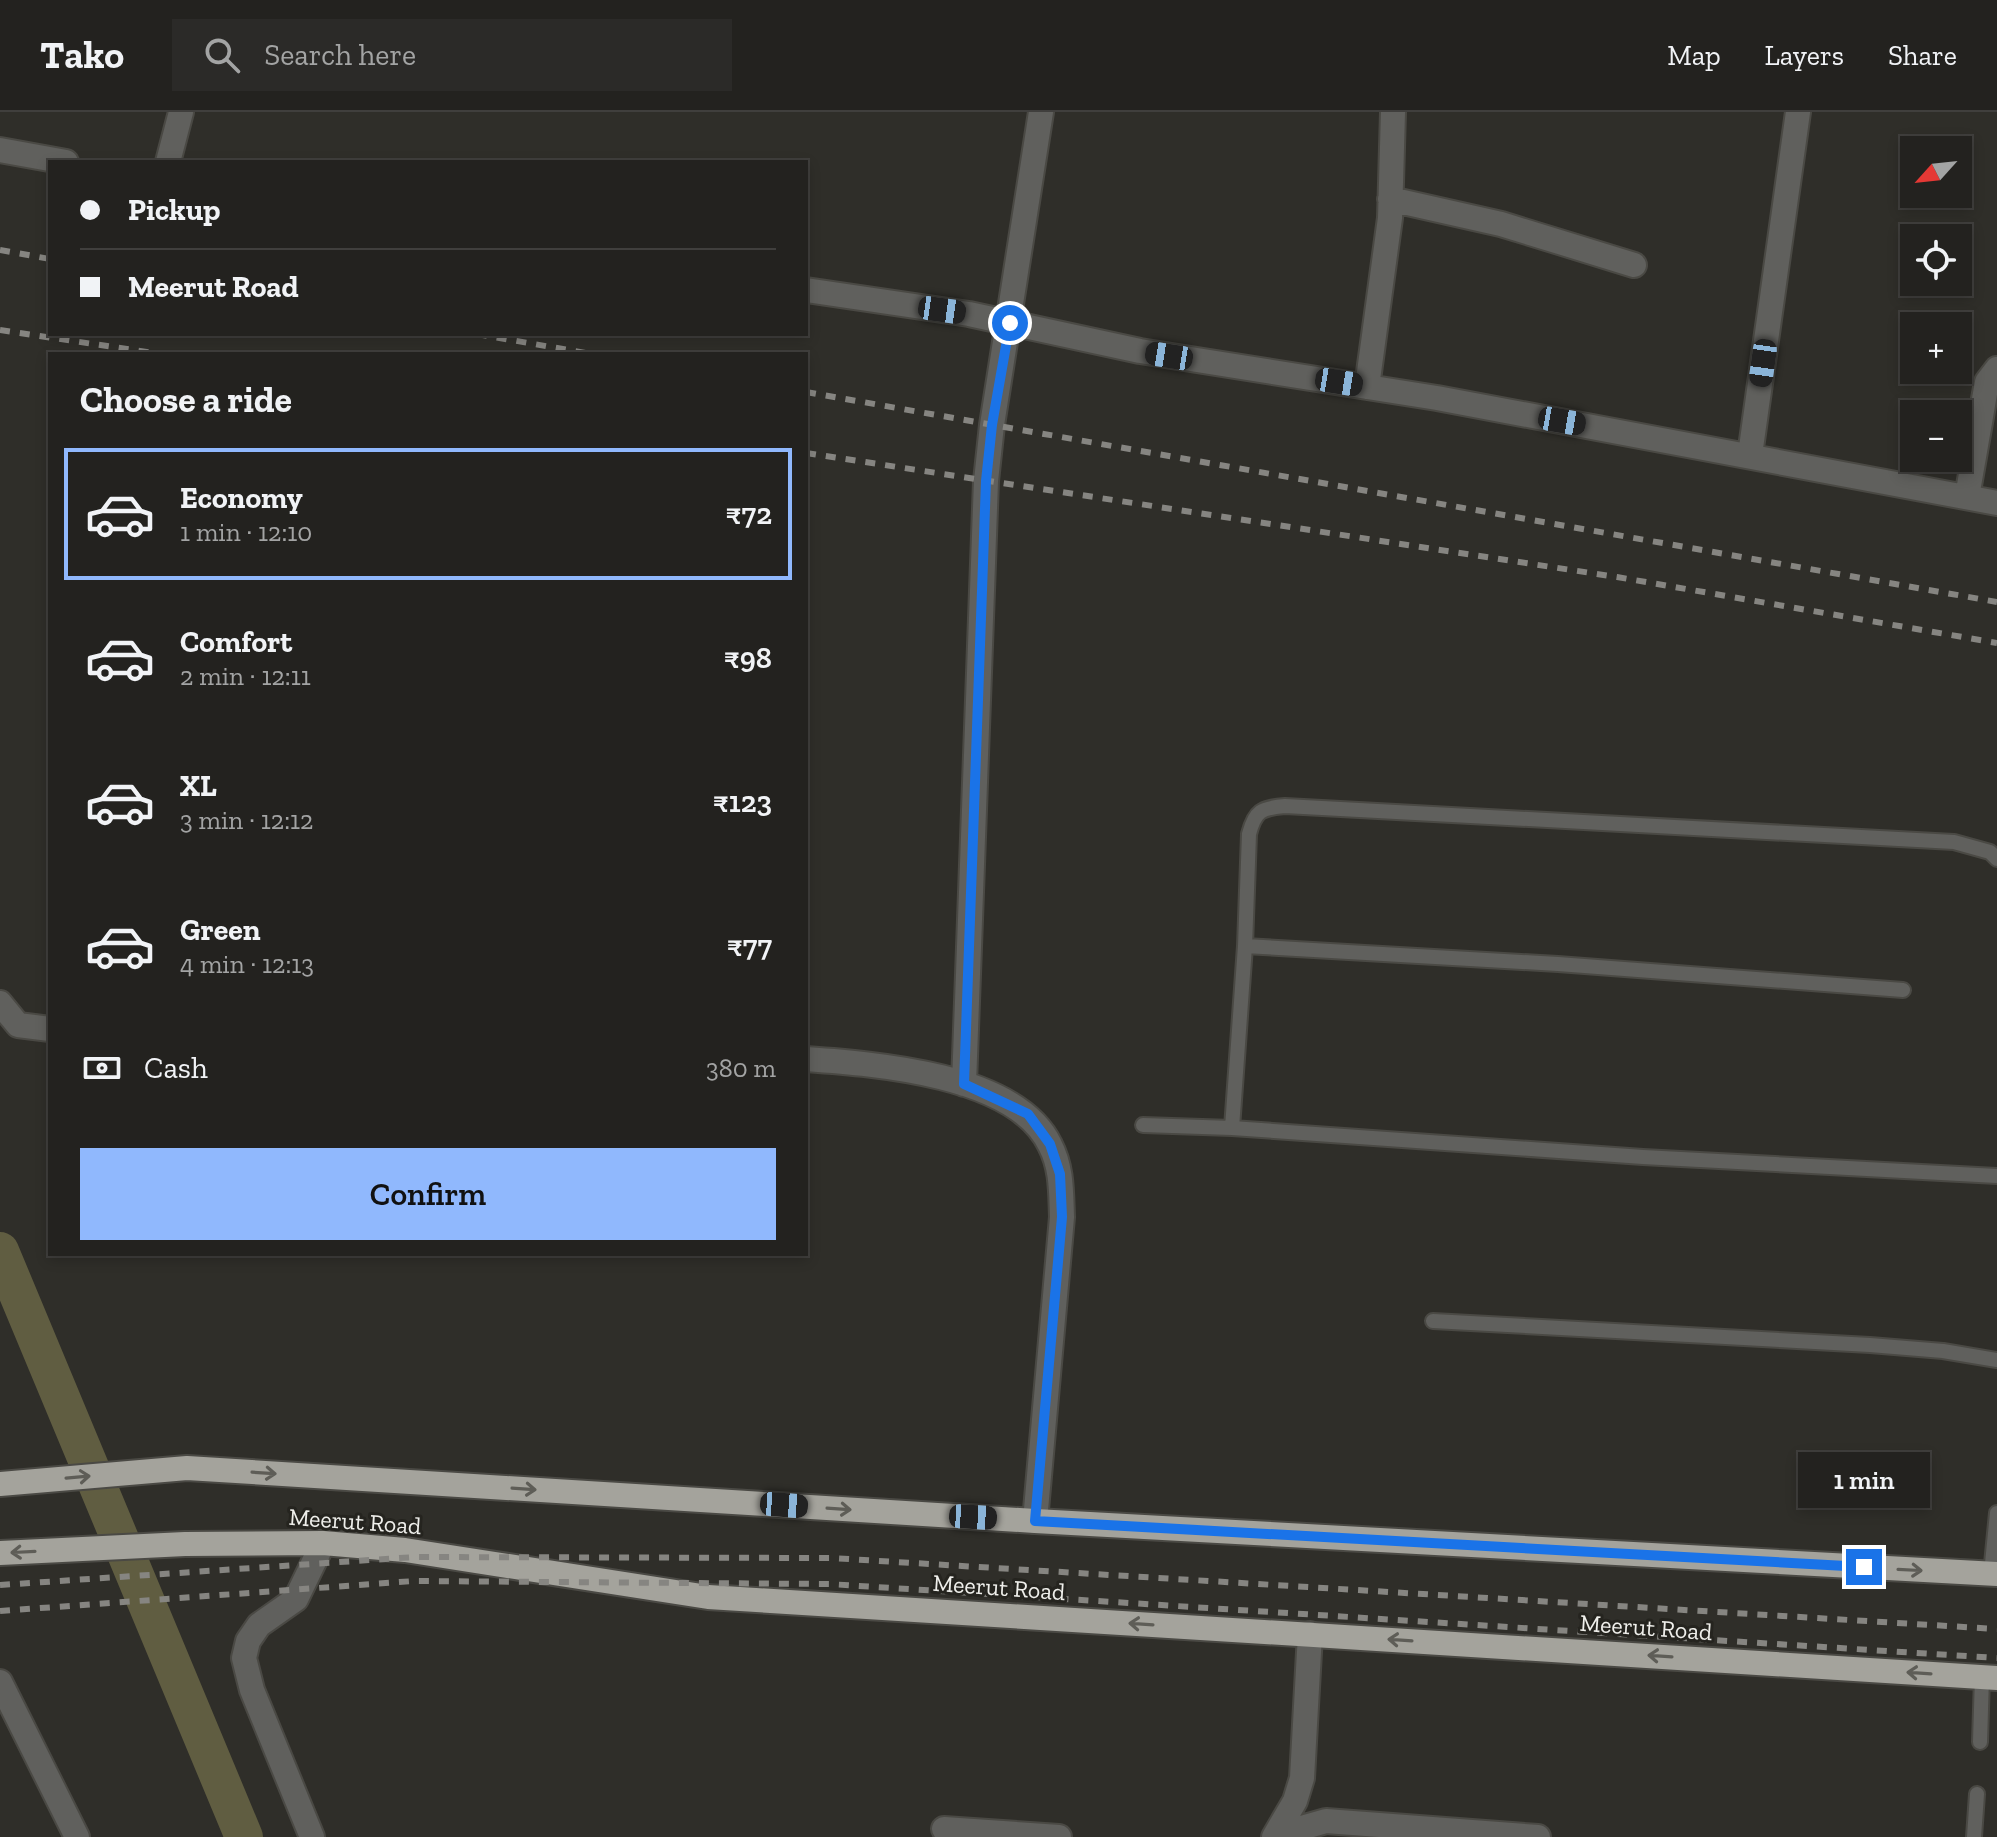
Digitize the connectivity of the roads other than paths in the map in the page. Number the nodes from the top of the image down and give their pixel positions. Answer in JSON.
{"nodes":[{"id":1,"x":181,"y":112,"type":"edge"},
{"id":2,"x":1041,"y":112,"type":"edge"},
{"id":3,"x":1393,"y":112,"type":"edge"},
{"id":4,"x":1798,"y":112,"type":"edge"},
{"id":5,"x":0,"y":150,"type":"edge"},
{"id":6,"x":55,"y":160,"type":"edge"},
{"id":7,"x":169,"y":160,"type":"edge"},
{"id":8,"x":1390,"y":199,"type":"junction"},
{"id":9,"x":1634,"y":265,"type":"dead end"},
{"id":10,"x":808,"y":290,"type":"edge"},
{"id":11,"x":1010,"y":323,"type":"junction"},
{"id":12,"x":1997,"y":369,"type":"edge"},
{"id":13,"x":1367,"y":387,"type":"junction"},
{"id":14,"x":1750,"y":455,"type":"junction"},
{"id":15,"x":1967,"y":497,"type":"junction"},
{"id":16,"x":1997,"y":503,"type":"edge"},
{"id":17,"x":1995,"y":853,"type":"edge"},
{"id":18,"x":1245,"y":946,"type":"junction"},
{"id":19,"x":1903,"y":990,"type":"dead end"},
{"id":20,"x":0,"y":1003,"type":"edge"},
{"id":21,"x":48,"y":1029,"type":"edge"},
{"id":22,"x":808,"y":1059,"type":"edge"},
{"id":23,"x":964,"y":1084,"type":"junction"},
{"id":24,"x":1143,"y":1125,"type":"dead end"},
{"id":25,"x":1232,"y":1128,"type":"junction"},
{"id":26,"x":1997,"y":1176,"type":"edge"},
{"id":27,"x":1433,"y":1321,"type":"dead end"},
{"id":28,"x":1997,"y":1360,"type":"edge"},
{"id":29,"x":0,"y":1484,"type":"edge"},
{"id":30,"x":1997,"y":1513,"type":"edge"},
{"id":31,"x":1035,"y":1521,"type":"junction"},
{"id":32,"x":323,"y":1543,"type":"junction"},
{"id":33,"x":0,"y":1553,"type":"edge"},
{"id":34,"x":1994,"y":1574,"type":"edge"},
{"id":35,"x":1310,"y":1634,"type":"junction"},
{"id":36,"x":1990,"y":1678,"type":"edge"},
{"id":37,"x":0,"y":1682,"type":"edge"},
{"id":38,"x":1980,"y":1742,"type":"dead end"},
{"id":39,"x":1977,"y":1794,"type":"dead end"},
{"id":40,"x":944,"y":1829,"type":"dead end"},
{"id":41,"x":1276,"y":1836,"type":"edge"},
{"id":42,"x":77,"y":1837,"type":"edge"},
{"id":43,"x":312,"y":1837,"type":"edge"},
{"id":44,"x":1059,"y":1837,"type":"edge"},
{"id":45,"x":1538,"y":1837,"type":"edge"},
{"id":46,"x":1974,"y":1837,"type":"edge"}],
"edges":[{"from":1,"to":7,"type":"street"},
{"from":2,"to":11,"type":"street"},
{"from":3,"to":8,"type":"street"},
{"from":4,"to":14,"type":"street"},
{"from":5,"to":6,"type":"street"},
{"from":8,"to":9,"type":"street"},
{"from":8,"to":13,"type":"street"},
{"from":10,"to":11,"type":"street"},
{"from":11,"to":13,"type":"street"},
{"from":11,"to":23,"type":"street"},
{"from":12,"to":15,"type":"street"},
{"from":13,"to":14,"type":"street"},
{"from":14,"to":15,"type":"street"},
{"from":15,"to":16,"type":"street"},
{"from":17,"to":18,"type":"lane"},
{"from":18,"to":19,"type":"lane"},
{"from":18,"to":25,"type":"lane"},
{"from":20,"to":21,"type":"street"},
{"from":22,"to":23,"type":"street"},
{"from":23,"to":31,"type":"street"},
{"from":24,"to":25,"type":"lane"},
{"from":25,"to":26,"type":"lane"},
{"from":27,"to":28,"type":"lane"},
{"from":29,"to":31,"type":"highway","name":"Meerut Road","one_way":true},
{"from":30,"to":34,"type":"lane"},
{"from":31,"to":34,"type":"highway","name":"Meerut Road","one_way":true},
{"from":32,"to":33,"type":"highway","name":"Meerut Road","one_way":true},
{"from":35,"to":32,"type":"highway","name":"Meerut Road","one_way":true},
{"from":32,"to":43,"type":"street"},
{"from":36,"to":35,"type":"highway","name":"Meerut Road","one_way":true},
{"from":35,"to":41,"type":"street"},
{"from":36,"to":38,"type":"lane"},
{"from":37,"to":42,"type":"street"},
{"from":39,"to":46,"type":"lane"},
{"from":40,"to":44,"type":"street"},
{"from":41,"to":45,"type":"street"}]}
